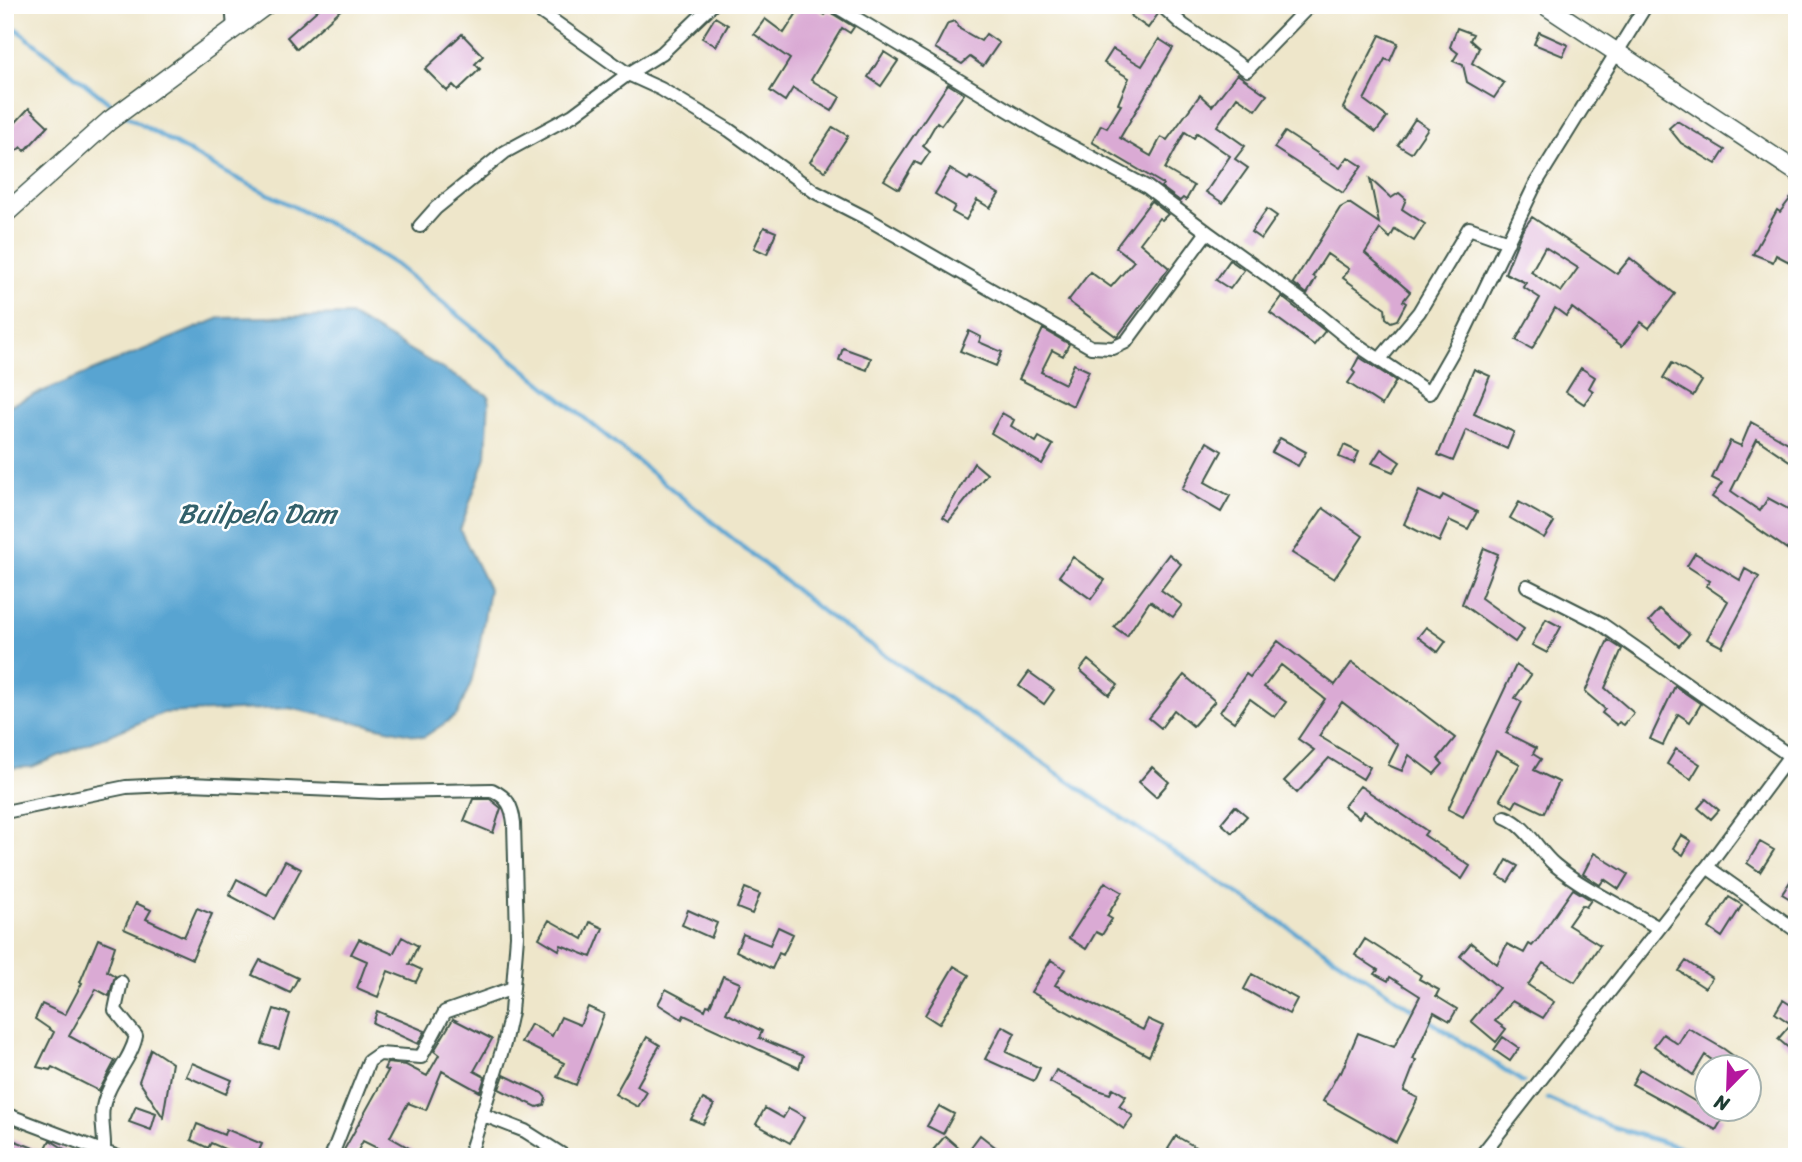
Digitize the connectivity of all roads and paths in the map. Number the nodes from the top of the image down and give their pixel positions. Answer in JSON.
{"nodes":[{"id":1,"x":232,"y":5,"type":"edge"},
{"id":2,"x":266,"y":5,"type":"edge"},
{"id":3,"x":531,"y":5,"type":"edge"},
{"id":4,"x":712,"y":5,"type":"edge"},
{"id":5,"x":834,"y":5,"type":"edge"},
{"id":6,"x":1161,"y":5,"type":"edge"},
{"id":7,"x":1310,"y":5,"type":"edge"},
{"id":8,"x":1545,"y":5,"type":"edge"},
{"id":9,"x":1646,"y":5,"type":"edge"},
{"id":10,"x":234,"y":29,"type":"junction"},
{"id":11,"x":1620,"y":52,"type":"junction"},
{"id":12,"x":628,"y":74,"type":"junction"},
{"id":13,"x":1797,"y":172,"type":"edge"},
{"id":14,"x":5,"y":214,"type":"edge"},
{"id":15,"x":420,"y":226,"type":"dead end"},
{"id":16,"x":1207,"y":232,"type":"junction"},
{"id":17,"x":1508,"y":242,"type":"junction"},
{"id":18,"x":1380,"y":359,"type":"junction"},
{"id":19,"x":1527,"y":586,"type":"dead end"},
{"id":20,"x":1793,"y":751,"type":"edge"},
{"id":21,"x":5,"y":812,"type":"edge"},
{"id":22,"x":1505,"y":817,"type":"dead end"},
{"id":23,"x":1707,"y":867,"type":"junction"},
{"id":24,"x":1657,"y":927,"type":"junction"},
{"id":25,"x":1797,"y":932,"type":"edge"},
{"id":26,"x":121,"y":982,"type":"dead end"},
{"id":27,"x":513,"y":988,"type":"junction"},
{"id":28,"x":481,"y":1114,"type":"junction"},
{"id":29,"x":5,"y":1115,"type":"edge"},
{"id":30,"x":109,"y":1155,"type":"edge"},
{"id":31,"x":331,"y":1157,"type":"edge"},
{"id":32,"x":469,"y":1157,"type":"edge"},
{"id":33,"x":565,"y":1157,"type":"edge"},
{"id":34,"x":1480,"y":1157,"type":"edge"}],
"edges":[{"from":1,"to":10,"type":"street"},
{"from":2,"to":10,"type":"street"},
{"from":3,"to":12,"type":"street"},
{"from":4,"to":12,"type":"street"},
{"from":5,"to":16,"type":"street"},
{"from":6,"to":7,"type":"street"},
{"from":8,"to":11,"type":"street"},
{"from":9,"to":11,"type":"street"},
{"from":10,"to":14,"type":"street"},
{"from":11,"to":13,"type":"street"},
{"from":11,"to":17,"type":"street"},
{"from":12,"to":15,"type":"street"},
{"from":12,"to":16,"type":"street"},
{"from":16,"to":18,"type":"street"},
{"from":17,"to":18,"type":"street"},
{"from":17,"to":18,"type":"street"},
{"from":19,"to":20,"type":"street"},
{"from":20,"to":23,"type":"street"},
{"from":21,"to":27,"type":"street"},
{"from":22,"to":24,"type":"street"},
{"from":23,"to":24,"type":"street"},
{"from":23,"to":25,"type":"street"},
{"from":24,"to":34,"type":"street"},
{"from":26,"to":30,"type":"street"},
{"from":27,"to":28,"type":"street"},
{"from":27,"to":31,"type":"street"},
{"from":28,"to":32,"type":"street"},
{"from":28,"to":33,"type":"street"},
{"from":29,"to":30,"type":"street"}]}
